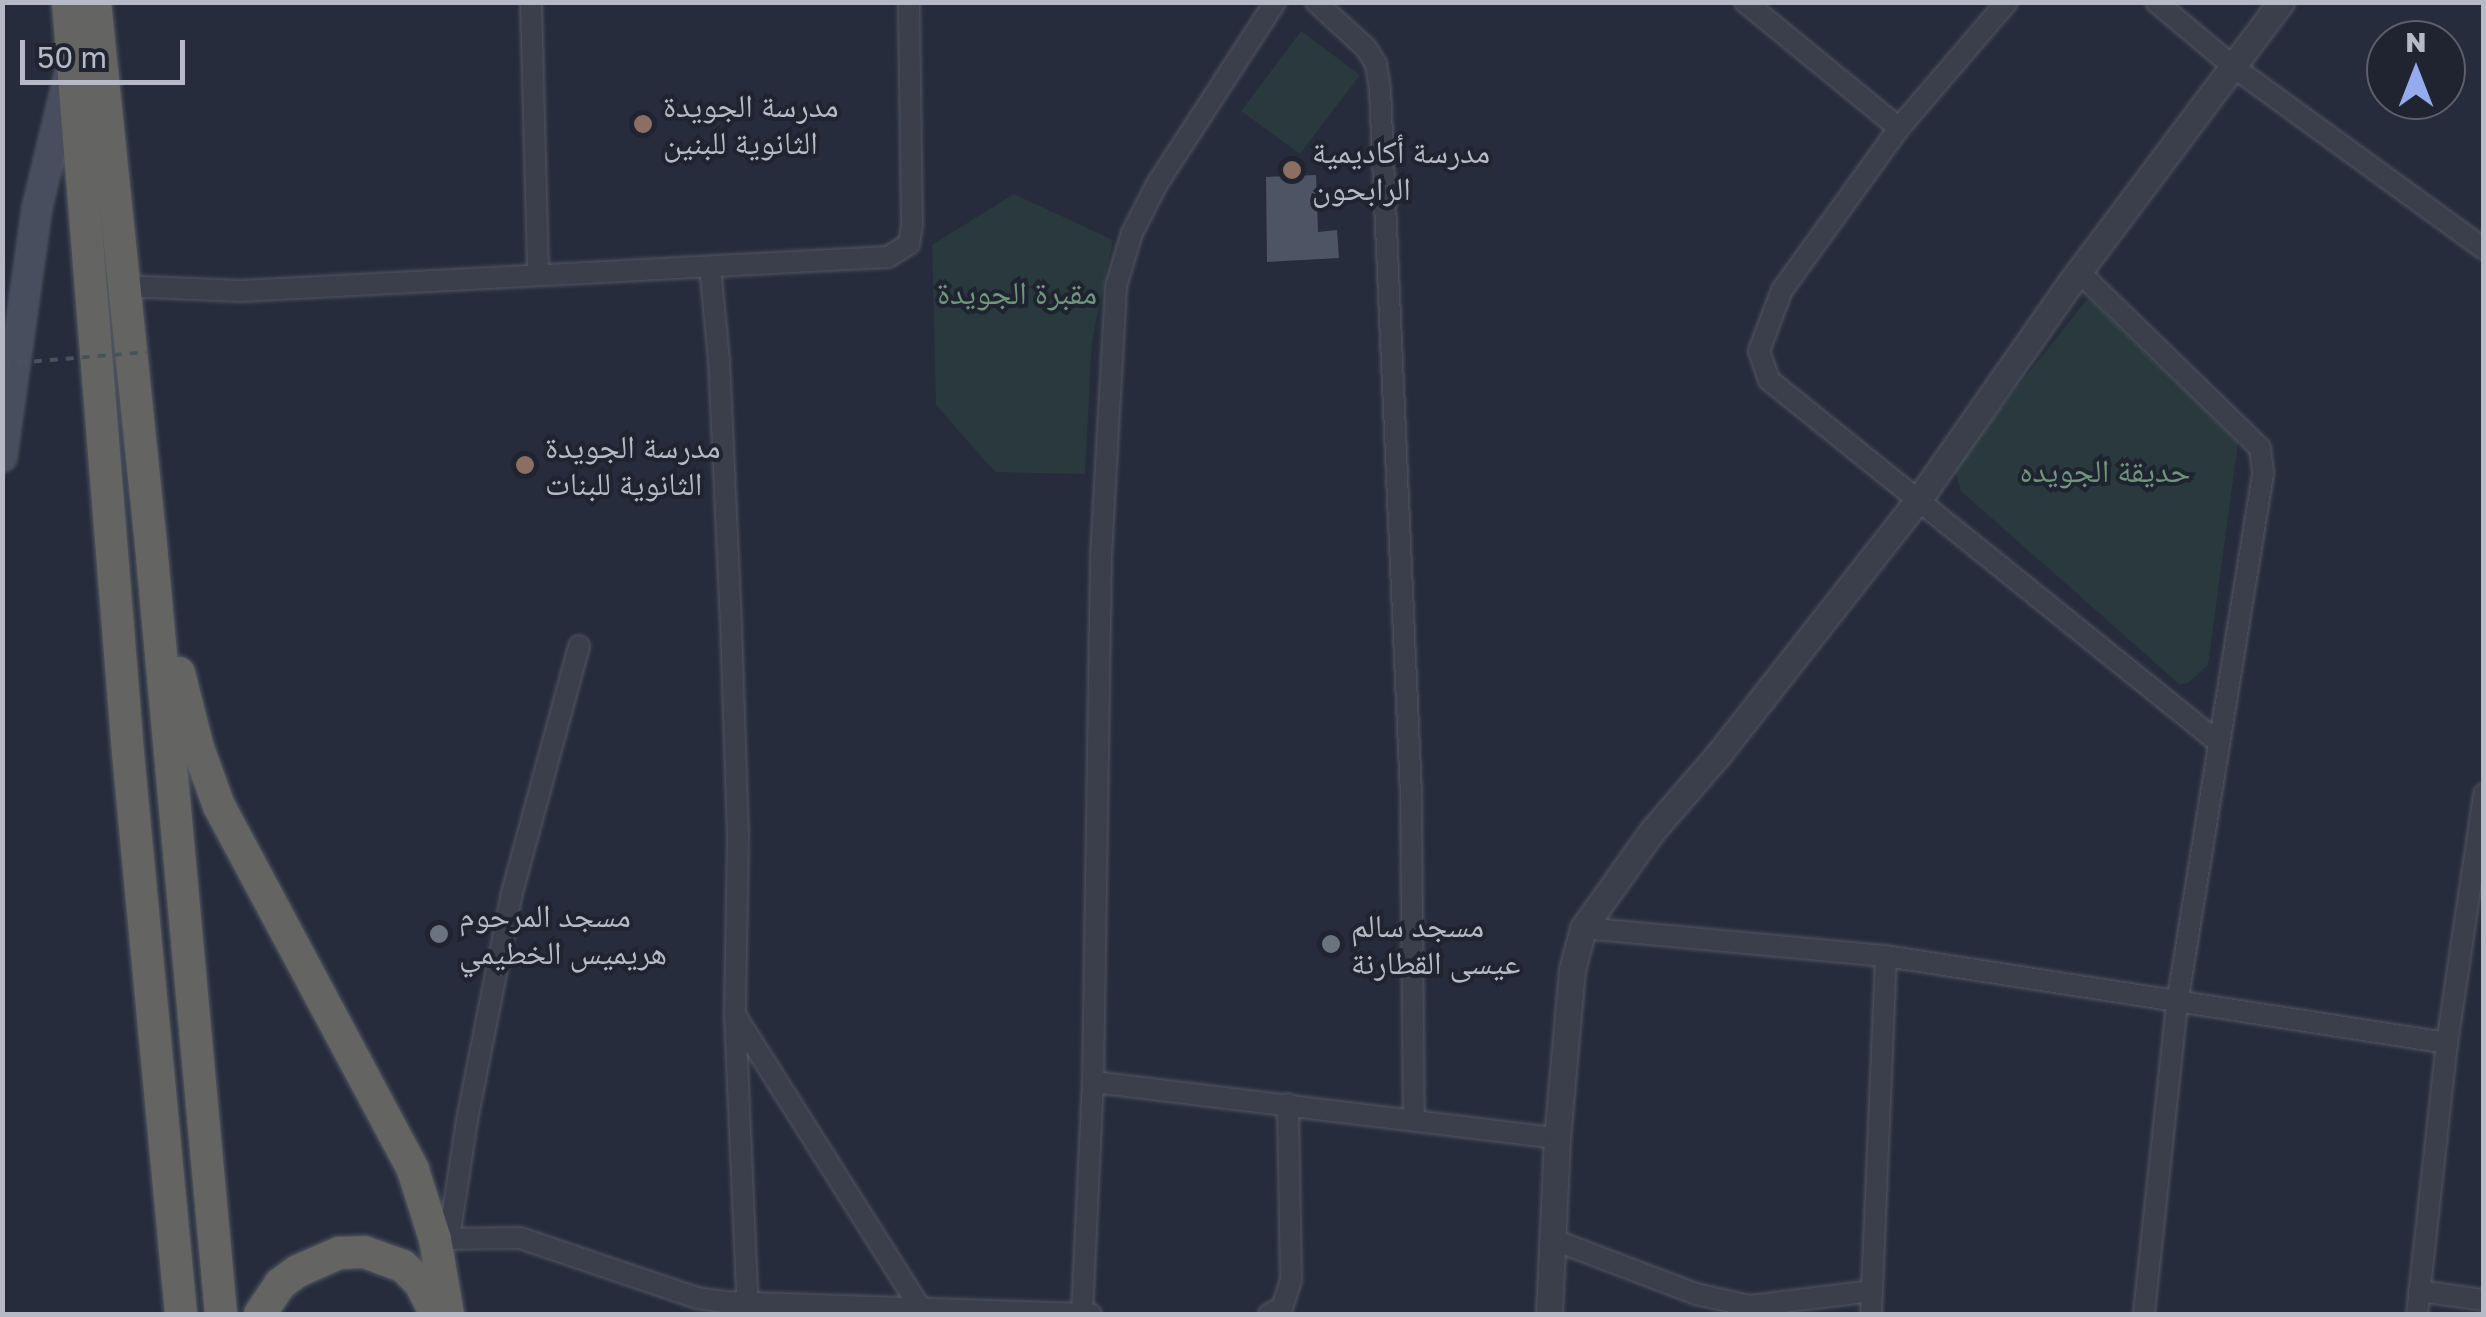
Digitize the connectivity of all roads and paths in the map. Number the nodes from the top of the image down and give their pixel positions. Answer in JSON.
{"nodes":[{"id":1,"x":68,"y":2,"type":"edge"},
{"id":2,"x":95,"y":2,"type":"edge"},
{"id":3,"x":531,"y":2,"type":"edge"},
{"id":4,"x":910,"y":2,"type":"edge"},
{"id":5,"x":1275,"y":2,"type":"edge"},
{"id":6,"x":1316,"y":2,"type":"edge"},
{"id":7,"x":1745,"y":2,"type":"edge"},
{"id":8,"x":2007,"y":2,"type":"edge"},
{"id":9,"x":2156,"y":2,"type":"edge"},
{"id":10,"x":2281,"y":2,"type":"edge"},
{"id":11,"x":74,"y":55,"type":"junction"},
{"id":12,"x":2235,"y":68,"type":"junction"},
{"id":13,"x":1900,"y":128,"type":"junction"},
{"id":14,"x":2480,"y":239,"type":"edge"},
{"id":15,"x":710,"y":267,"type":"junction"},
{"id":16,"x":2079,"y":272,"type":"junction"},
{"id":17,"x":538,"y":273,"type":"junction"},
{"id":18,"x":122,"y":286,"type":"junction"},
{"id":19,"x":147,"y":352,"type":"dead end"},
{"id":20,"x":2,"y":364,"type":"edge"},
{"id":21,"x":2,"y":457,"type":"edge"},
{"id":22,"x":1919,"y":499,"type":"junction"},
{"id":23,"x":151,"y":545,"type":"junction"},
{"id":24,"x":578,"y":646,"type":"dead end"},
{"id":25,"x":2218,"y":742,"type":"junction"},
{"id":26,"x":2484,"y":794,"type":"edge"},
{"id":27,"x":1583,"y":928,"type":"junction"},
{"id":28,"x":2473,"y":942,"type":"edge"},
{"id":29,"x":1886,"y":956,"type":"junction"},
{"id":30,"x":2177,"y":1004,"type":"junction"},
{"id":31,"x":736,"y":1016,"type":"junction"},
{"id":32,"x":2447,"y":1043,"type":"junction"},
{"id":33,"x":1094,"y":1082,"type":"junction"},
{"id":34,"x":1288,"y":1104,"type":"junction"},
{"id":35,"x":1414,"y":1118,"type":"junction"},
{"id":36,"x":1557,"y":1138,"type":"junction"},
{"id":37,"x":442,"y":1238,"type":"junction"},
{"id":38,"x":1554,"y":1240,"type":"junction"},
{"id":39,"x":1872,"y":1292,"type":"junction"},
{"id":40,"x":2419,"y":1292,"type":"junction"},
{"id":41,"x":2484,"y":1300,"type":"edge"},
{"id":42,"x":748,"y":1310,"type":"edge"},
{"id":43,"x":922,"y":1311,"type":"junction"},
{"id":44,"x":181,"y":1314,"type":"edge"},
{"id":45,"x":221,"y":1314,"type":"edge"},
{"id":46,"x":260,"y":1314,"type":"edge"},
{"id":47,"x":436,"y":1314,"type":"edge"},
{"id":48,"x":448,"y":1314,"type":"edge"},
{"id":49,"x":1082,"y":1314,"type":"edge"},
{"id":50,"x":1091,"y":1314,"type":"edge"},
{"id":51,"x":1269,"y":1314,"type":"edge"},
{"id":52,"x":1550,"y":1314,"type":"edge"},
{"id":53,"x":1871,"y":1314,"type":"edge"},
{"id":54,"x":2144,"y":1314,"type":"edge"},
{"id":55,"x":2416,"y":1314,"type":"edge"}],
"edges":[{"from":1,"to":11,"type":"highway"},
{"from":2,"to":18,"type":"highway"},
{"from":3,"to":17,"type":"street"},
{"from":4,"to":15,"type":"street"},
{"from":5,"to":33,"type":"street"},
{"from":6,"to":35,"type":"street"},
{"from":7,"to":13,"type":"street"},
{"from":8,"to":13,"type":"street"},
{"from":9,"to":12,"type":"street"},
{"from":10,"to":12,"type":"street"},
{"from":11,"to":21,"type":"main road"},
{"from":11,"to":44,"type":"highway"},
{"from":12,"to":14,"type":"street"},
{"from":12,"to":16,"type":"street"},
{"from":13,"to":22,"type":"street"},
{"from":15,"to":17,"type":"street"},
{"from":15,"to":31,"type":"street"},
{"from":16,"to":22,"type":"street"},
{"from":16,"to":25,"type":"street"},
{"from":17,"to":18,"type":"street"},
{"from":18,"to":23,"type":"highway"},
{"from":19,"to":20,"type":"path","bridge":true},
{"from":22,"to":25,"type":"street"},
{"from":22,"to":27,"type":"street"},
{"from":23,"to":37,"type":"highway"},
{"from":23,"to":45,"type":"highway"},
{"from":24,"to":37,"type":"street"},
{"from":25,"to":30,"type":"street"},
{"from":26,"to":28,"type":"street"},
{"from":27,"to":29,"type":"street"},
{"from":27,"to":36,"type":"street"},
{"from":28,"to":32,"type":"street"},
{"from":29,"to":30,"type":"street"},
{"from":29,"to":39,"type":"street"},
{"from":30,"to":32,"type":"street"},
{"from":30,"to":54,"type":"street"},
{"from":31,"to":42,"type":"street"},
{"from":31,"to":43,"type":"street"},
{"from":32,"to":40,"type":"street"},
{"from":33,"to":34,"type":"street"},
{"from":33,"to":49,"type":"street"},
{"from":34,"to":35,"type":"street"},
{"from":34,"to":51,"type":"street"},
{"from":35,"to":36,"type":"street"},
{"from":36,"to":38,"type":"street"},
{"from":37,"to":42,"type":"street"},
{"from":37,"to":48,"type":"highway"},
{"from":38,"to":39,"type":"street"},
{"from":38,"to":52,"type":"street"},
{"from":39,"to":53,"type":"street"},
{"from":40,"to":41,"type":"street"},
{"from":40,"to":55,"type":"street"},
{"from":42,"to":43,"type":"street"},
{"from":43,"to":49,"type":"street"},
{"from":46,"to":47,"type":"highway"},
{"from":49,"to":50,"type":"street"}]}
